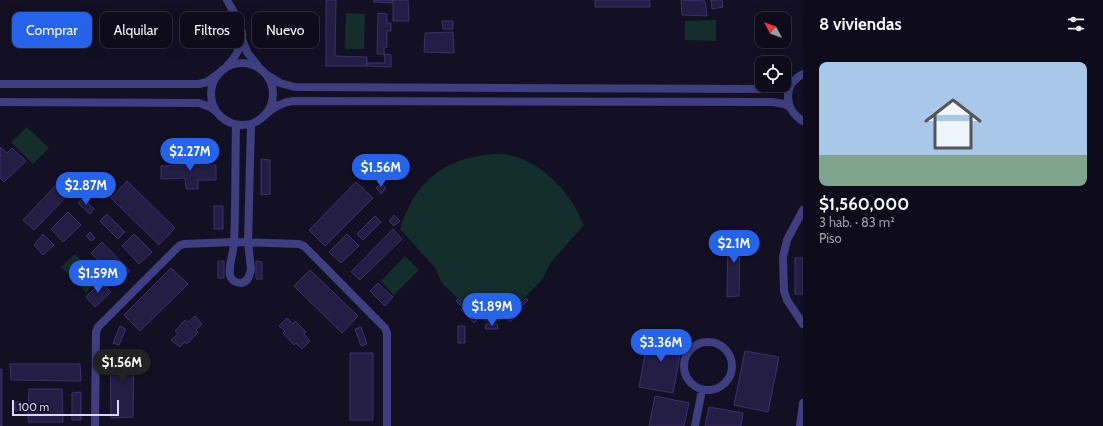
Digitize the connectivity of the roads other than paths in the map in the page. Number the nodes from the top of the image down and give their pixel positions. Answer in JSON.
{"nodes":[{"id":1,"x":227,"y":0,"type":"edge"},
{"id":2,"x":233,"y":12,"type":"edge"},
{"id":3,"x":244,"y":43,"type":"edge"},
{"id":4,"x":238,"y":48,"type":"edge"},
{"id":5,"x":221,"y":72,"type":"junction"},
{"id":6,"x":265,"y":73,"type":"junction"},
{"id":7,"x":803,"y":74,"type":"edge"},
{"id":8,"x":794,"y":80,"type":"junction"},
{"id":9,"x":0,"y":84,"type":"edge"},
{"id":10,"x":0,"y":102,"type":"edge"},
{"id":11,"x":790,"y":107,"type":"junction"},
{"id":12,"x":217,"y":112,"type":"junction"},
{"id":13,"x":264,"y":116,"type":"junction"},
{"id":14,"x":801,"y":121,"type":"edge"},
{"id":15,"x":236,"y":124,"type":"junction"},
{"id":16,"x":251,"y":124,"type":"junction"},
{"id":17,"x":236,"y":196,"type":"junction"},
{"id":18,"x":249,"y":196,"type":"junction"},
{"id":19,"x":803,"y":210,"type":"edge"},
{"id":20,"x":234,"y":242,"type":"junction"},
{"id":21,"x":248,"y":242,"type":"junction"},
{"id":22,"x":803,"y":324,"type":"edge"},
{"id":23,"x":702,"y":390,"type":"junction"},
{"id":24,"x":803,"y":403,"type":"edge"},
{"id":25,"x":95,"y":426,"type":"edge"},
{"id":26,"x":387,"y":426,"type":"edge"},
{"id":27,"x":695,"y":426,"type":"edge"},
{"id":28,"x":800,"y":426,"type":"edge"}],
"edges":[{"from":1,"to":2,"type":"street"},
{"from":3,"to":6,"type":"street"},
{"from":4,"to":5,"type":"street"},
{"from":5,"to":6,"type":"street"},
{"from":5,"to":9,"type":"street"},
{"from":5,"to":12,"type":"street"},
{"from":6,"to":8,"type":"street"},
{"from":6,"to":13,"type":"street"},
{"from":7,"to":8,"type":"street"},
{"from":8,"to":11,"type":"street"},
{"from":10,"to":12,"type":"street"},
{"from":11,"to":13,"type":"street"},
{"from":11,"to":14,"type":"street"},
{"from":12,"to":15,"type":"street"},
{"from":13,"to":16,"type":"street"},
{"from":15,"to":16,"type":"street"},
{"from":15,"to":17,"type":"street"},
{"from":16,"to":18,"type":"street"},
{"from":17,"to":18,"type":"street"},
{"from":17,"to":20,"type":"street"},
{"from":18,"to":21,"type":"street"},
{"from":19,"to":22,"type":"street"},
{"from":20,"to":21,"type":"street"},
{"from":20,"to":21,"type":"street"},
{"from":20,"to":25,"type":"street"},
{"from":21,"to":26,"type":"street"},
{"from":23,"to":23,"type":"street"},
{"from":23,"to":27,"type":"street"},
{"from":24,"to":28,"type":"street"}]}
